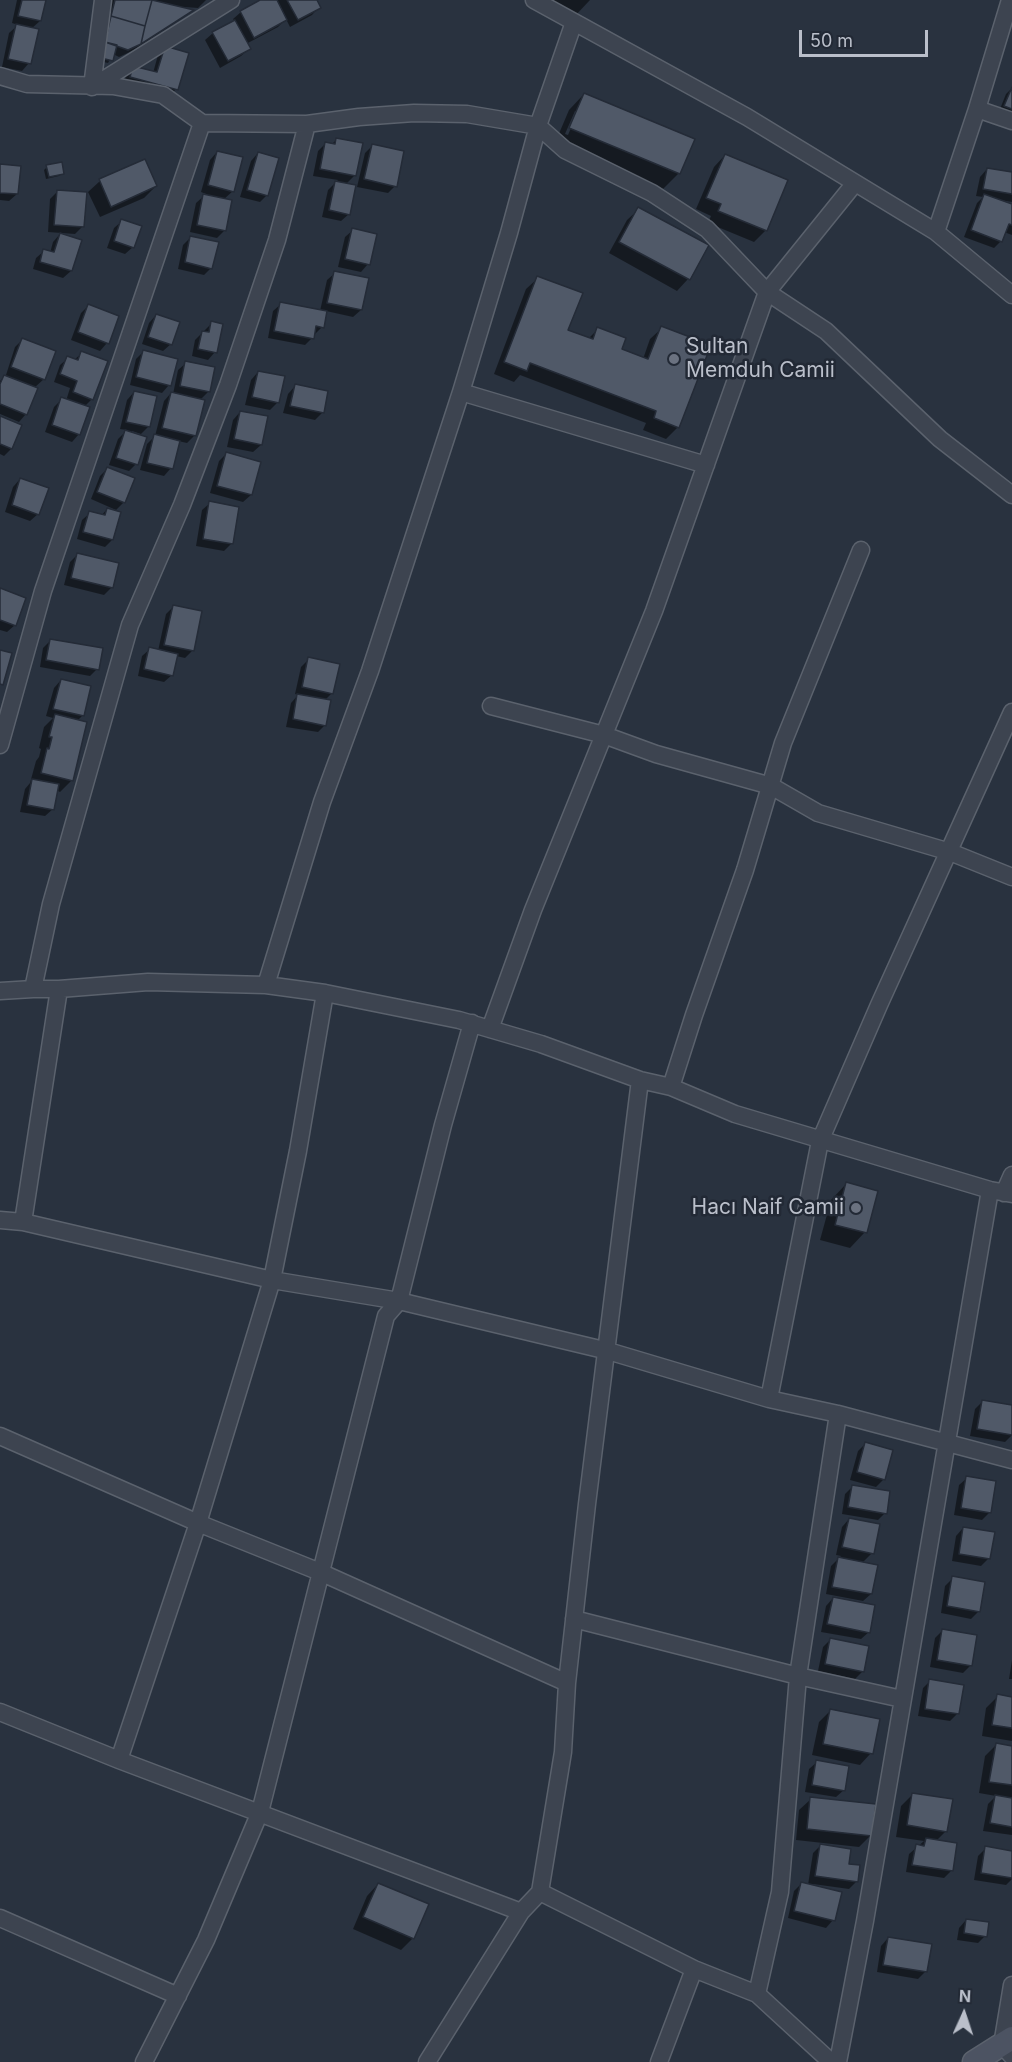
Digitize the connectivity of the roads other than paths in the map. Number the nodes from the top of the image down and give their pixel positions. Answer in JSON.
{"nodes":[{"id":1,"x":103,"y":0,"type":"edge"},
{"id":2,"x":231,"y":0,"type":"edge"},
{"id":3,"x":534,"y":0,"type":"edge"},
{"id":4,"x":1010,"y":0,"type":"edge"},
{"id":5,"x":574,"y":22,"type":"junction"},
{"id":6,"x":0,"y":76,"type":"edge"},
{"id":7,"x":92,"y":87,"type":"junction"},
{"id":8,"x":977,"y":110,"type":"junction"},
{"id":9,"x":1012,"y":121,"type":"edge"},
{"id":10,"x":202,"y":123,"type":"junction"},
{"id":11,"x":307,"y":124,"type":"junction"},
{"id":12,"x":538,"y":126,"type":"junction"},
{"id":13,"x":855,"y":183,"type":"junction"},
{"id":14,"x":936,"y":232,"type":"junction"},
{"id":15,"x":767,"y":292,"type":"junction"},
{"id":16,"x":1012,"y":295,"type":"edge"},
{"id":17,"x":460,"y":392,"type":"junction"},
{"id":18,"x":706,"y":465,"type":"junction"},
{"id":19,"x":1012,"y":495,"type":"edge"},
{"id":20,"x":861,"y":550,"type":"dead end"},
{"id":21,"x":491,"y":706,"type":"dead end"},
{"id":22,"x":1012,"y":712,"type":"edge"},
{"id":23,"x":604,"y":735,"type":"junction"},
{"id":24,"x":0,"y":745,"type":"edge"},
{"id":25,"x":771,"y":786,"type":"junction"},
{"id":26,"x":950,"y":852,"type":"junction"},
{"id":27,"x":1012,"y":877,"type":"edge"},
{"id":28,"x":266,"y":985,"type":"junction"},
{"id":29,"x":33,"y":989,"type":"junction"},
{"id":30,"x":59,"y":989,"type":"junction"},
{"id":31,"x":0,"y":991,"type":"edge"},
{"id":32,"x":325,"y":993,"type":"junction"},
{"id":33,"x":472,"y":1023,"type":"junction"},
{"id":34,"x":490,"y":1029,"type":"junction"},
{"id":35,"x":640,"y":1080,"type":"junction"},
{"id":36,"x":670,"y":1087,"type":"junction"},
{"id":37,"x":820,"y":1141,"type":"junction"},
{"id":38,"x":1012,"y":1175,"type":"edge"},
{"id":39,"x":1002,"y":1192,"type":"edge"},
{"id":40,"x":0,"y":1220,"type":"edge"},
{"id":41,"x":23,"y":1222,"type":"junction"},
{"id":42,"x":272,"y":1280,"type":"junction"},
{"id":43,"x":399,"y":1301,"type":"junction"},
{"id":44,"x":608,"y":1351,"type":"junction"},
{"id":45,"x":769,"y":1399,"type":"junction"},
{"id":46,"x":838,"y":1414,"type":"junction"},
{"id":47,"x":0,"y":1436,"type":"edge"},
{"id":48,"x":947,"y":1443,"type":"junction"},
{"id":49,"x":1012,"y":1460,"type":"edge"},
{"id":50,"x":198,"y":1522,"type":"junction"},
{"id":51,"x":320,"y":1572,"type":"junction"},
{"id":52,"x":574,"y":1619,"type":"junction"},
{"id":53,"x":798,"y":1676,"type":"junction"},
{"id":54,"x":567,"y":1683,"type":"junction"},
{"id":55,"x":902,"y":1699,"type":"junction"},
{"id":56,"x":0,"y":1712,"type":"edge"},
{"id":57,"x":119,"y":1760,"type":"junction"},
{"id":58,"x":260,"y":1812,"type":"junction"},
{"id":59,"x":540,"y":1892,"type":"junction"},
{"id":60,"x":521,"y":1912,"type":"junction"},
{"id":61,"x":0,"y":1918,"type":"edge"},
{"id":62,"x":694,"y":1969,"type":"junction"},
{"id":63,"x":1012,"y":1985,"type":"edge"},
{"id":64,"x":757,"y":1994,"type":"junction"},
{"id":65,"x":178,"y":1996,"type":"junction"},
{"id":66,"x":1009,"y":2046,"type":"edge"},
{"id":67,"x":144,"y":2062,"type":"edge"},
{"id":68,"x":427,"y":2062,"type":"edge"},
{"id":69,"x":659,"y":2062,"type":"edge"},
{"id":70,"x":831,"y":2062,"type":"edge"},
{"id":71,"x":838,"y":2062,"type":"edge"},
{"id":72,"x":974,"y":2062,"type":"edge"}],
"edges":[{"from":1,"to":7,"type":"street"},
{"from":2,"to":7,"type":"street"},
{"from":3,"to":5,"type":"street"},
{"from":4,"to":8,"type":"street"},
{"from":5,"to":12,"type":"street"},
{"from":5,"to":13,"type":"street"},
{"from":6,"to":7,"type":"street"},
{"from":7,"to":10,"type":"street"},
{"from":8,"to":9,"type":"street"},
{"from":8,"to":14,"type":"street"},
{"from":10,"to":11,"type":"street"},
{"from":10,"to":24,"type":"street"},
{"from":11,"to":12,"type":"street"},
{"from":11,"to":29,"type":"street"},
{"from":12,"to":15,"type":"street"},
{"from":12,"to":17,"type":"street"},
{"from":13,"to":14,"type":"street"},
{"from":13,"to":15,"type":"street"},
{"from":14,"to":16,"type":"street"},
{"from":15,"to":18,"type":"street"},
{"from":15,"to":19,"type":"street"},
{"from":17,"to":18,"type":"street"},
{"from":17,"to":28,"type":"street"},
{"from":18,"to":23,"type":"street"},
{"from":20,"to":25,"type":"street"},
{"from":21,"to":23,"type":"street"},
{"from":22,"to":26,"type":"street"},
{"from":23,"to":25,"type":"street"},
{"from":23,"to":34,"type":"street"},
{"from":25,"to":26,"type":"street"},
{"from":25,"to":36,"type":"street"},
{"from":26,"to":27,"type":"street"},
{"from":26,"to":37,"type":"street"},
{"from":28,"to":30,"type":"street"},
{"from":28,"to":32,"type":"street"},
{"from":29,"to":30,"type":"street"},
{"from":29,"to":31,"type":"street"},
{"from":30,"to":41,"type":"street"},
{"from":32,"to":33,"type":"street"},
{"from":32,"to":42,"type":"street"},
{"from":33,"to":34,"type":"street"},
{"from":33,"to":43,"type":"street"},
{"from":34,"to":35,"type":"street"},
{"from":35,"to":36,"type":"street"},
{"from":35,"to":44,"type":"street"},
{"from":36,"to":37,"type":"street"},
{"from":37,"to":39,"type":"street"},
{"from":37,"to":45,"type":"street"},
{"from":38,"to":39,"type":"street"},
{"from":39,"to":48,"type":"street"},
{"from":40,"to":41,"type":"street"},
{"from":41,"to":42,"type":"street"},
{"from":42,"to":43,"type":"street"},
{"from":42,"to":50,"type":"street"},
{"from":43,"to":44,"type":"street"},
{"from":43,"to":51,"type":"street"},
{"from":44,"to":45,"type":"street"},
{"from":44,"to":52,"type":"street"},
{"from":45,"to":46,"type":"street"},
{"from":46,"to":48,"type":"street"},
{"from":46,"to":53,"type":"street"},
{"from":47,"to":50,"type":"street"},
{"from":48,"to":49,"type":"street"},
{"from":48,"to":55,"type":"street"},
{"from":50,"to":51,"type":"street"},
{"from":50,"to":57,"type":"street"},
{"from":51,"to":54,"type":"street"},
{"from":51,"to":58,"type":"street"},
{"from":52,"to":53,"type":"street"},
{"from":52,"to":54,"type":"street"},
{"from":53,"to":55,"type":"street"},
{"from":53,"to":64,"type":"street"},
{"from":54,"to":59,"type":"street"},
{"from":55,"to":71,"type":"street"},
{"from":56,"to":57,"type":"street"},
{"from":57,"to":58,"type":"street"},
{"from":58,"to":60,"type":"street"},
{"from":58,"to":65,"type":"street"},
{"from":59,"to":60,"type":"street"},
{"from":59,"to":62,"type":"street"},
{"from":60,"to":68,"type":"street"},
{"from":61,"to":65,"type":"street"},
{"from":62,"to":64,"type":"street"},
{"from":62,"to":69,"type":"street"},
{"from":63,"to":66,"type":"street"},
{"from":64,"to":70,"type":"street"},
{"from":65,"to":67,"type":"street"},
{"from":66,"to":72,"type":"street"}]}
